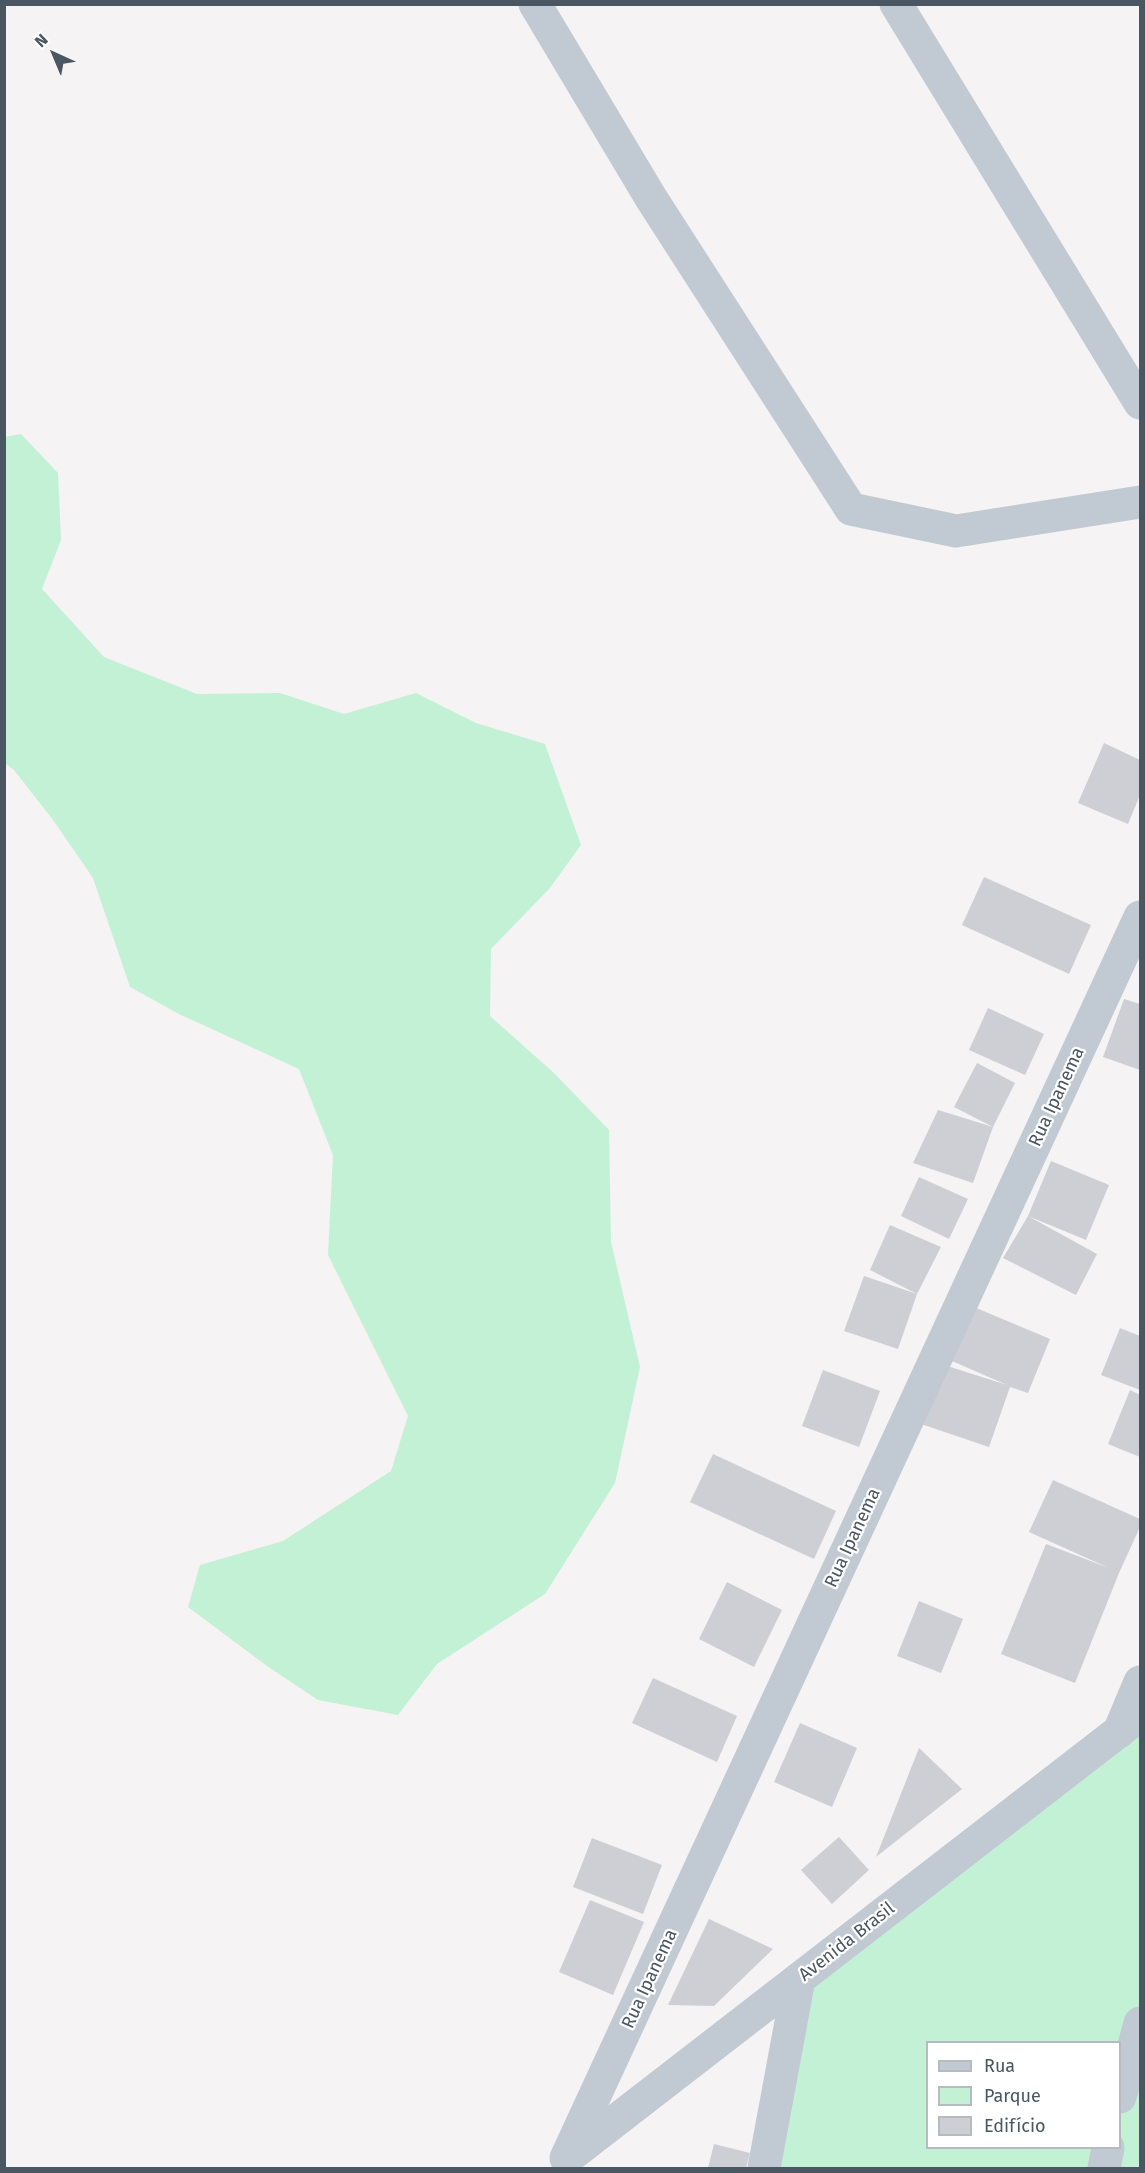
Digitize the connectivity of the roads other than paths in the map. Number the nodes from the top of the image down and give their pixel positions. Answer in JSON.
{"nodes":[{"id":1,"x":535,"y":4,"type":"edge"},
{"id":2,"x":896,"y":4,"type":"edge"},
{"id":3,"x":1140,"y":403,"type":"edge"},
{"id":4,"x":1140,"y":502,"type":"edge"},
{"id":5,"x":1140,"y":917,"type":"edge"},
{"id":6,"x":1140,"y":1682,"type":"edge"},
{"id":7,"x":1130,"y":1724,"type":"edge"},
{"id":8,"x":799,"y":1979,"type":"junction"},
{"id":9,"x":1140,"y":2023,"type":"edge"},
{"id":10,"x":1121,"y":2090,"type":"edge"},
{"id":11,"x":1108,"y":2149,"type":"edge"},
{"id":12,"x":560,"y":2163,"type":"edge"},
{"id":13,"x":764,"y":2169,"type":"edge"},
{"id":14,"x":1104,"y":2169,"type":"edge"}],
"edges":[{"from":1,"to":4,"type":"street"},
{"from":2,"to":3,"type":"street"},
{"from":5,"to":12,"type":"street","name":"Rua Ipanema"},
{"from":6,"to":7,"type":"street"},
{"from":7,"to":8,"type":"street","name":"Avenida Brasil"},
{"from":8,"to":12,"type":"street","name":"Avenida Brasil"},
{"from":8,"to":13,"type":"street"},
{"from":9,"to":10,"type":"street"},
{"from":11,"to":14,"type":"street"}]}
